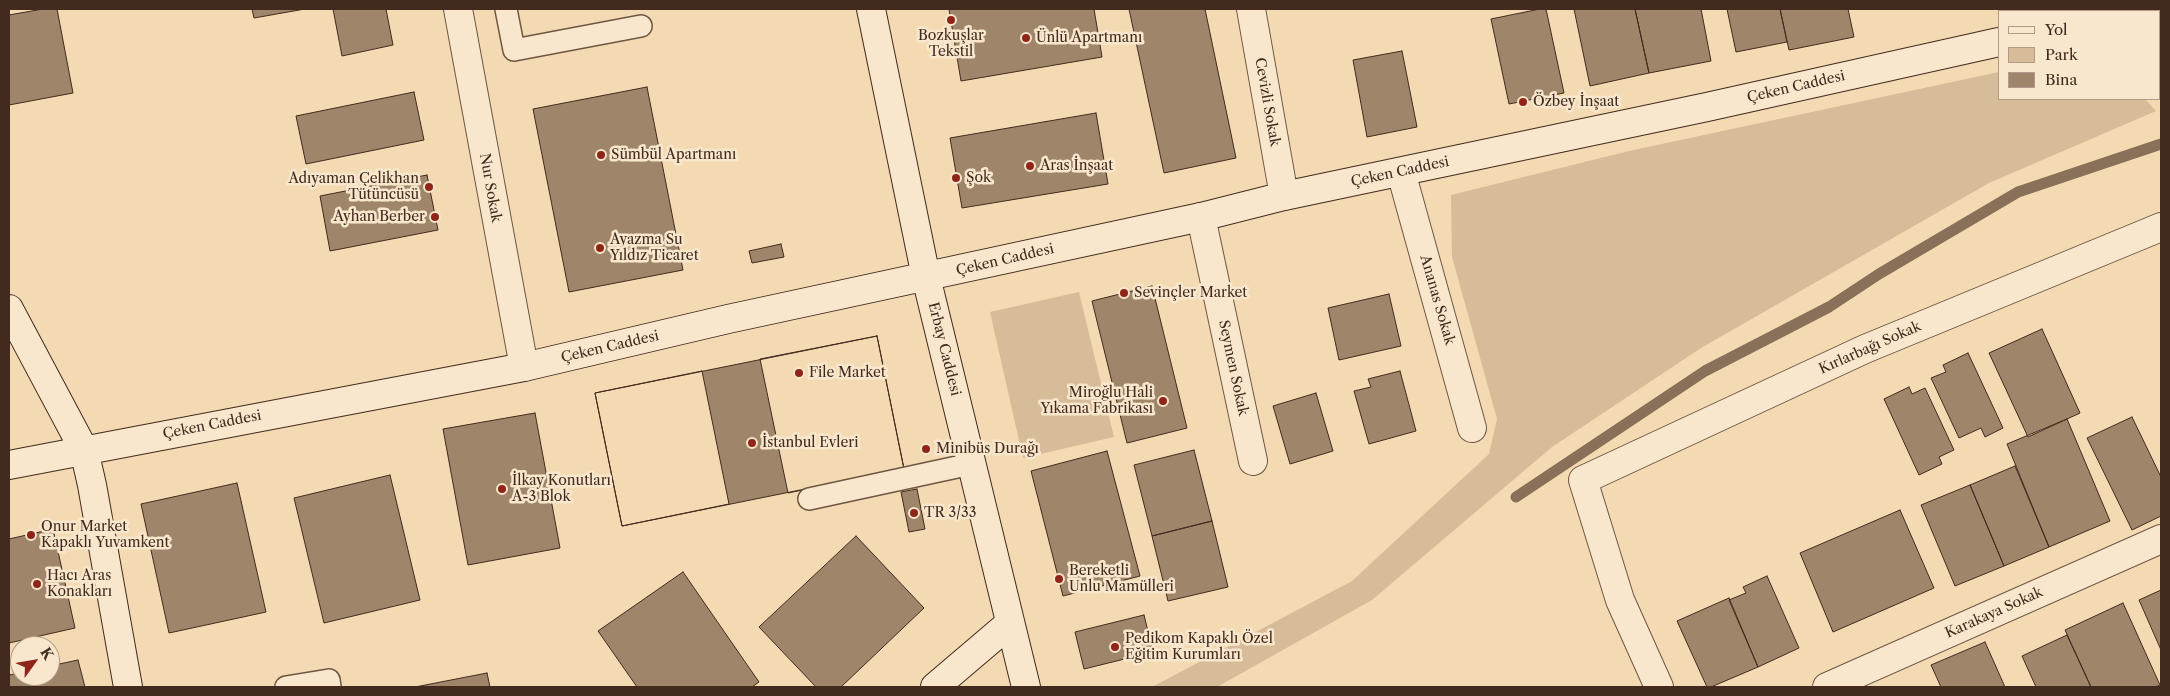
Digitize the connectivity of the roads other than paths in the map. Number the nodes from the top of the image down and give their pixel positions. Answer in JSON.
{"nodes":[{"id":1,"x":458,"y":9,"type":"edge"},
{"id":2,"x":506,"y":9,"type":"edge"},
{"id":3,"x":871,"y":9,"type":"edge"},
{"id":4,"x":1250,"y":9,"type":"edge"},
{"id":5,"x":641,"y":26,"type":"dead end"},
{"id":6,"x":1998,"y":42,"type":"edge"},
{"id":7,"x":1401,"y":172,"type":"junction"},
{"id":8,"x":1284,"y":196,"type":"junction"},
{"id":9,"x":1200,"y":217,"type":"junction"},
{"id":10,"x":2161,"y":227,"type":"edge"},
{"id":11,"x":926,"y":277,"type":"junction"},
{"id":12,"x":9,"y":309,"type":"edge"},
{"id":13,"x":524,"y":367,"type":"junction"},
{"id":14,"x":1472,"y":428,"type":"dead end"},
{"id":15,"x":84,"y":450,"type":"junction"},
{"id":16,"x":1253,"y":461,"type":"dead end"},
{"id":17,"x":971,"y":464,"type":"junction"},
{"id":18,"x":9,"y":465,"type":"edge"},
{"id":19,"x":810,"y":499,"type":"dead end"},
{"id":20,"x":2161,"y":539,"type":"edge"},
{"id":21,"x":1009,"y":624,"type":"junction"},
{"id":22,"x":128,"y":687,"type":"edge"},
{"id":23,"x":286,"y":687,"type":"edge"},
{"id":24,"x":330,"y":687,"type":"edge"},
{"id":25,"x":935,"y":687,"type":"edge"},
{"id":26,"x":1026,"y":687,"type":"edge"},
{"id":27,"x":1659,"y":687,"type":"edge"},
{"id":28,"x":1827,"y":687,"type":"edge"}],
"edges":[{"from":1,"to":13,"type":"street","name":"Nur Sokak"},
{"from":2,"to":5,"type":"lane"},
{"from":3,"to":11,"type":"street","name":"Erbay Caddesi"},
{"from":4,"to":8,"type":"street","name":"Cevizli Sokak"},
{"from":6,"to":7,"type":"street","name":"Çeken Caddesi"},
{"from":7,"to":8,"type":"street","name":"Çeken Caddesi"},
{"from":7,"to":14,"type":"street","name":"Ananas Sokak"},
{"from":8,"to":9,"type":"street","name":"Çeken Caddesi"},
{"from":9,"to":11,"type":"street","name":"Çeken Caddesi"},
{"from":9,"to":16,"type":"street","name":"Seymen Sokak"},
{"from":10,"to":27,"type":"street","name":"Kırlarbağı Sokak"},
{"from":11,"to":13,"type":"street","name":"Çeken Caddesi"},
{"from":11,"to":17,"type":"street","name":"Erbay Caddesi"},
{"from":12,"to":15,"type":"street"},
{"from":13,"to":15,"type":"street","name":"Çeken Caddesi"},
{"from":15,"to":18,"type":"street","name":"Çeken Caddesi"},
{"from":15,"to":22,"type":"street"},
{"from":17,"to":19,"type":"lane"},
{"from":17,"to":21,"type":"street","name":"Erbay Caddesi"},
{"from":20,"to":28,"type":"street","name":"Karakaya Sokak"},
{"from":21,"to":25,"type":"street"},
{"from":21,"to":26,"type":"street","name":"Erbay Caddesi"},
{"from":23,"to":24,"type":"lane"}]}
